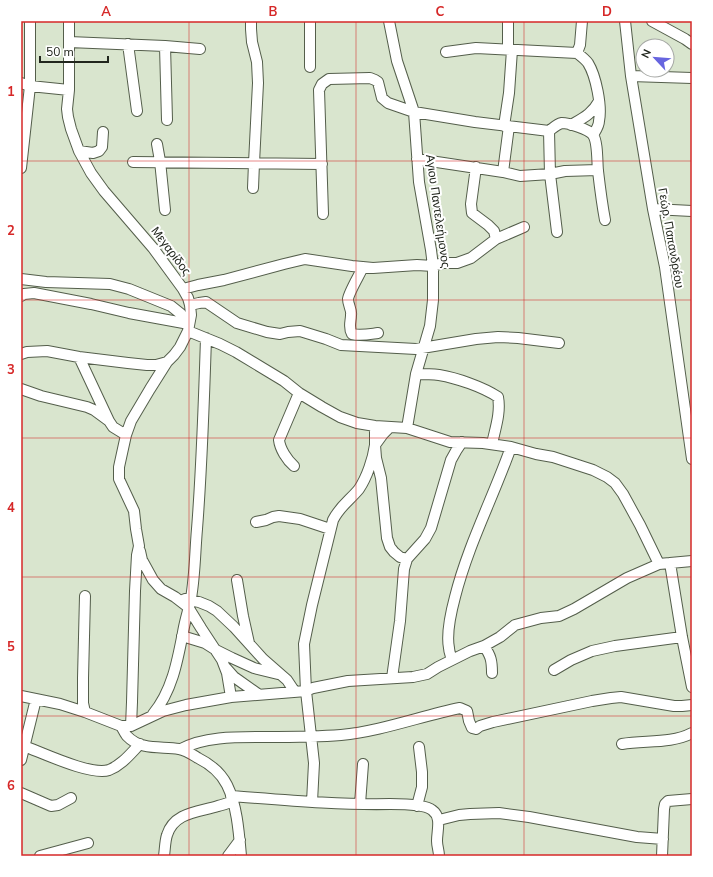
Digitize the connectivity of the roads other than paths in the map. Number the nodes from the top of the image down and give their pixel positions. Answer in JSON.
{"nodes":[{"id":1,"x":30,"y":21,"type":"edge"},
{"id":2,"x":69,"y":21,"type":"edge"},
{"id":3,"x":251,"y":21,"type":"edge"},
{"id":4,"x":310,"y":21,"type":"edge"},
{"id":5,"x":389,"y":21,"type":"edge"},
{"id":6,"x":508,"y":21,"type":"edge"},
{"id":7,"x":582,"y":21,"type":"edge"},
{"id":8,"x":625,"y":21,"type":"edge"},
{"id":9,"x":652,"y":21,"type":"edge"},
{"id":10,"x":690,"y":38,"type":"edge"},
{"id":11,"x":69,"y":42,"type":"junction"},
{"id":12,"x":128,"y":44,"type":"junction"},
{"id":13,"x":165,"y":46,"type":"junction"},
{"id":14,"x":200,"y":49,"type":"dead end"},
{"id":15,"x":510,"y":50,"type":"junction"},
{"id":16,"x":446,"y":52,"type":"dead end"},
{"id":17,"x":577,"y":53,"type":"junction"},
{"id":18,"x":310,"y":67,"type":"dead end"},
{"id":19,"x":631,"y":76,"type":"junction"},
{"id":20,"x":692,"y":78,"type":"edge"},
{"id":21,"x":26,"y":85,"type":"edge"},
{"id":22,"x":69,"y":90,"type":"junction"},
{"id":23,"x":599,"y":100,"type":"junction"},
{"id":24,"x":136,"y":111,"type":"dead end"},
{"id":25,"x":414,"y":112,"type":"junction"},
{"id":26,"x":167,"y":120,"type":"dead end"},
{"id":27,"x":571,"y":125,"type":"junction"},
{"id":28,"x":507,"y":126,"type":"junction"},
{"id":29,"x":549,"y":131,"type":"junction"},
{"id":30,"x":103,"y":132,"type":"dead end"},
{"id":31,"x":593,"y":135,"type":"junction"},
{"id":32,"x":157,"y":144,"type":"dead end"},
{"id":33,"x":79,"y":151,"type":"junction"},
{"id":34,"x":417,"y":159,"type":"junction"},
{"id":35,"x":133,"y":162,"type":"dead end"},
{"id":36,"x":160,"y":162,"type":"junction"},
{"id":37,"x":254,"y":163,"type":"junction"},
{"id":38,"x":322,"y":164,"type":"junction"},
{"id":39,"x":476,"y":167,"type":"junction"},
{"id":40,"x":21,"y":168,"type":"edge"},
{"id":41,"x":598,"y":170,"type":"junction"},
{"id":42,"x":504,"y":172,"type":"junction"},
{"id":43,"x":550,"y":174,"type":"junction"},
{"id":44,"x":253,"y":188,"type":"dead end"},
{"id":45,"x":653,"y":209,"type":"junction"},
{"id":46,"x":165,"y":210,"type":"dead end"},
{"id":47,"x":692,"y":211,"type":"edge"},
{"id":48,"x":323,"y":214,"type":"dead end"},
{"id":49,"x":605,"y":220,"type":"dead end"},
{"id":50,"x":524,"y":227,"type":"dead end"},
{"id":51,"x":557,"y":232,"type":"dead end"},
{"id":52,"x":496,"y":239,"type":"junction"},
{"id":53,"x":433,"y":266,"type":"junction"},
{"id":54,"x":363,"y":267,"type":"junction"},
{"id":55,"x":21,"y":279,"type":"edge"},
{"id":56,"x":183,"y":289,"type":"junction"},
{"id":57,"x":21,"y":296,"type":"edge"},
{"id":58,"x":190,"y":305,"type":"junction"},
{"id":59,"x":189,"y":328,"type":"junction"},
{"id":60,"x":378,"y":333,"type":"dead end"},
{"id":61,"x":206,"y":338,"type":"junction"},
{"id":62,"x":559,"y":343,"type":"dead end"},
{"id":63,"x":423,"y":348,"type":"junction"},
{"id":64,"x":21,"y":354,"type":"edge"},
{"id":65,"x":79,"y":357,"type":"junction"},
{"id":66,"x":167,"y":362,"type":"junction"},
{"id":67,"x":416,"y":374,"type":"junction"},
{"id":68,"x":21,"y":389,"type":"edge"},
{"id":69,"x":299,"y":393,"type":"junction"},
{"id":70,"x":109,"y":420,"type":"junction"},
{"id":71,"x":375,"y":426,"type":"junction"},
{"id":72,"x":389,"y":428,"type":"junction"},
{"id":73,"x":407,"y":428,"type":"junction"},
{"id":74,"x":126,"y":435,"type":"junction"},
{"id":75,"x":462,"y":442,"type":"junction"},
{"id":76,"x":492,"y":444,"type":"junction"},
{"id":77,"x":374,"y":445,"type":"junction"},
{"id":78,"x":511,"y":448,"type":"junction"},
{"id":79,"x":692,"y":459,"type":"edge"},
{"id":80,"x":294,"y":466,"type":"dead end"},
{"id":81,"x":256,"y":522,"type":"dead end"},
{"id":82,"x":330,"y":529,"type":"junction"},
{"id":83,"x":139,"y":546,"type":"junction"},
{"id":84,"x":407,"y":559,"type":"junction"},
{"id":85,"x":692,"y":561,"type":"edge"},
{"id":86,"x":670,"y":563,"type":"junction"},
{"id":87,"x":659,"y":564,"type":"junction"},
{"id":88,"x":237,"y":580,"type":"dead end"},
{"id":89,"x":85,"y":596,"type":"dead end"},
{"id":90,"x":190,"y":604,"type":"junction"},
{"id":91,"x":182,"y":636,"type":"junction"},
{"id":92,"x":682,"y":637,"type":"junction"},
{"id":93,"x":249,"y":643,"type":"junction"},
{"id":94,"x":484,"y":646,"type":"junction"},
{"id":95,"x":216,"y":650,"type":"junction"},
{"id":96,"x":452,"y":660,"type":"junction"},
{"id":97,"x":225,"y":666,"type":"junction"},
{"id":98,"x":554,"y":670,"type":"dead end"},
{"id":99,"x":492,"y":673,"type":"dead end"},
{"id":100,"x":282,"y":676,"type":"junction"},
{"id":101,"x":392,"y":678,"type":"junction"},
{"id":102,"x":692,"y":687,"type":"edge"},
{"id":103,"x":306,"y":691,"type":"junction"},
{"id":104,"x":295,"y":692,"type":"junction"},
{"id":105,"x":258,"y":694,"type":"junction"},
{"id":106,"x":21,"y":696,"type":"edge"},
{"id":107,"x":231,"y":697,"type":"junction"},
{"id":108,"x":36,"y":699,"type":"junction"},
{"id":109,"x":692,"y":705,"type":"edge"},
{"id":110,"x":85,"y":712,"type":"junction"},
{"id":111,"x":151,"y":717,"type":"junction"},
{"id":112,"x":126,"y":726,"type":"junction"},
{"id":113,"x":692,"y":733,"type":"edge"},
{"id":114,"x":311,"y":737,"type":"junction"},
{"id":115,"x":140,"y":744,"type":"junction"},
{"id":116,"x":622,"y":744,"type":"dead end"},
{"id":117,"x":24,"y":746,"type":"junction"},
{"id":118,"x":419,"y":747,"type":"dead end"},
{"id":119,"x":181,"y":749,"type":"junction"},
{"id":120,"x":21,"y":760,"type":"edge"},
{"id":121,"x":363,"y":764,"type":"dead end"},
{"id":122,"x":21,"y":793,"type":"edge"},
{"id":123,"x":71,"y":798,"type":"dead end"},
{"id":124,"x":232,"y":798,"type":"junction"},
{"id":125,"x":692,"y":799,"type":"edge"},
{"id":126,"x":312,"y":802,"type":"junction"},
{"id":127,"x":360,"y":804,"type":"junction"},
{"id":128,"x":417,"y":806,"type":"junction"},
{"id":129,"x":438,"y":820,"type":"junction"},
{"id":130,"x":663,"y":839,"type":"junction"},
{"id":131,"x":240,"y":840,"type":"junction"},
{"id":132,"x":88,"y":843,"type":"dead end"},
{"id":133,"x":40,"y":856,"type":"edge"},
{"id":134,"x":164,"y":856,"type":"edge"},
{"id":135,"x":228,"y":856,"type":"edge"},
{"id":136,"x":241,"y":856,"type":"edge"},
{"id":137,"x":439,"y":856,"type":"edge"},
{"id":138,"x":662,"y":856,"type":"edge"}],
"edges":[{"from":1,"to":21,"type":"street"},
{"from":2,"to":11,"type":"street","name":"Μεγαρίδος"},
{"from":3,"to":37,"type":"street"},
{"from":4,"to":18,"type":"street"},
{"from":5,"to":25,"type":"street","name":"Αγιου Παντελεήμονος"},
{"from":6,"to":15,"type":"street"},
{"from":7,"to":17,"type":"street"},
{"from":8,"to":19,"type":"street","name":"Γεώρ. Παπανδρέου"},
{"from":9,"to":10,"type":"street"},
{"from":11,"to":12,"type":"street"},
{"from":11,"to":22,"type":"street","name":"Μεγαρίδος"},
{"from":12,"to":13,"type":"street"},
{"from":12,"to":24,"type":"street"},
{"from":13,"to":14,"type":"street"},
{"from":13,"to":26,"type":"street"},
{"from":15,"to":16,"type":"street"},
{"from":15,"to":17,"type":"street"},
{"from":15,"to":28,"type":"street"},
{"from":17,"to":23,"type":"street"},
{"from":19,"to":20,"type":"street"},
{"from":19,"to":45,"type":"street","name":"Γεώρ. Παπανδρέου"},
{"from":21,"to":22,"type":"street"},
{"from":21,"to":40,"type":"street"},
{"from":22,"to":33,"type":"street","name":"Μεγαρίδος"},
{"from":23,"to":27,"type":"street"},
{"from":23,"to":31,"type":"street"},
{"from":25,"to":28,"type":"street"},
{"from":25,"to":34,"type":"street","name":"Αγιου Παντελεήμονος"},
{"from":25,"to":38,"type":"street"},
{"from":27,"to":29,"type":"street"},
{"from":27,"to":31,"type":"street"},
{"from":28,"to":29,"type":"street"},
{"from":28,"to":42,"type":"street"},
{"from":29,"to":43,"type":"street"},
{"from":30,"to":33,"type":"street"},
{"from":31,"to":41,"type":"street"},
{"from":32,"to":36,"type":"street"},
{"from":33,"to":56,"type":"street","name":"Μεγαρίδος"},
{"from":34,"to":39,"type":"street"},
{"from":34,"to":53,"type":"street","name":"Αγιου Παντελεήμονος"},
{"from":35,"to":36,"type":"street"},
{"from":36,"to":37,"type":"street"},
{"from":36,"to":46,"type":"street"},
{"from":37,"to":38,"type":"street"},
{"from":37,"to":44,"type":"street"},
{"from":38,"to":48,"type":"street"},
{"from":39,"to":42,"type":"street"},
{"from":39,"to":52,"type":"street"},
{"from":41,"to":43,"type":"street"},
{"from":41,"to":49,"type":"street"},
{"from":42,"to":43,"type":"street"},
{"from":43,"to":51,"type":"street"},
{"from":45,"to":47,"type":"street"},
{"from":45,"to":79,"type":"street","name":"Γεώρ. Παπανδρέου"},
{"from":50,"to":52,"type":"street"},
{"from":52,"to":53,"type":"street"},
{"from":53,"to":54,"type":"street"},
{"from":53,"to":63,"type":"street","name":"Αγιου Παντελεήμονος"},
{"from":54,"to":56,"type":"street"},
{"from":54,"to":60,"type":"street"},
{"from":55,"to":59,"type":"street"},
{"from":56,"to":58,"type":"street","name":"Μεγαρίδος"},
{"from":57,"to":59,"type":"street"},
{"from":58,"to":59,"type":"street","name":"Μεγαρίδος"},
{"from":58,"to":63,"type":"street"},
{"from":59,"to":61,"type":"street"},
{"from":59,"to":66,"type":"street","name":"Μεγαρίδος"},
{"from":61,"to":69,"type":"street"},
{"from":61,"to":90,"type":"street"},
{"from":62,"to":63,"type":"street"},
{"from":63,"to":67,"type":"street","name":"Αγιου Παντελεήμονος"},
{"from":64,"to":65,"type":"street"},
{"from":65,"to":66,"type":"street"},
{"from":65,"to":70,"type":"street"},
{"from":66,"to":74,"type":"street","name":"Μεγαρίδος"},
{"from":67,"to":73,"type":"street","name":"Αγιου Παντελεήμονος"},
{"from":67,"to":76,"type":"street"},
{"from":68,"to":70,"type":"street"},
{"from":69,"to":71,"type":"street"},
{"from":69,"to":80,"type":"street"},
{"from":70,"to":74,"type":"street"},
{"from":71,"to":72,"type":"street"},
{"from":71,"to":77,"type":"street"},
{"from":72,"to":73,"type":"street"},
{"from":72,"to":77,"type":"street"},
{"from":73,"to":75,"type":"street"},
{"from":74,"to":83,"type":"street","name":"Μεγαρίδος"},
{"from":75,"to":76,"type":"street"},
{"from":75,"to":84,"type":"street"},
{"from":76,"to":78,"type":"street"},
{"from":77,"to":82,"type":"street"},
{"from":77,"to":84,"type":"street"},
{"from":78,"to":87,"type":"street"},
{"from":78,"to":96,"type":"street"},
{"from":81,"to":82,"type":"street"},
{"from":82,"to":103,"type":"street"},
{"from":83,"to":90,"type":"street"},
{"from":83,"to":112,"type":"street"},
{"from":84,"to":101,"type":"street"},
{"from":85,"to":86,"type":"street"},
{"from":86,"to":87,"type":"street"},
{"from":86,"to":92,"type":"street"},
{"from":87,"to":94,"type":"street"},
{"from":88,"to":93,"type":"street"},
{"from":89,"to":110,"type":"street"},
{"from":90,"to":91,"type":"street"},
{"from":90,"to":93,"type":"street"},
{"from":90,"to":95,"type":"street"},
{"from":91,"to":95,"type":"street"},
{"from":91,"to":111,"type":"street"},
{"from":92,"to":98,"type":"street"},
{"from":92,"to":102,"type":"street"},
{"from":93,"to":100,"type":"street"},
{"from":94,"to":96,"type":"street"},
{"from":94,"to":99,"type":"street"},
{"from":95,"to":97,"type":"street"},
{"from":95,"to":100,"type":"street"},
{"from":96,"to":101,"type":"street"},
{"from":97,"to":105,"type":"street"},
{"from":97,"to":107,"type":"street"},
{"from":100,"to":104,"type":"street"},
{"from":101,"to":103,"type":"street"},
{"from":103,"to":104,"type":"street"},
{"from":103,"to":114,"type":"street"},
{"from":104,"to":105,"type":"street"},
{"from":105,"to":107,"type":"street"},
{"from":106,"to":108,"type":"street"},
{"from":107,"to":111,"type":"street"},
{"from":108,"to":110,"type":"street"},
{"from":108,"to":117,"type":"street"},
{"from":109,"to":114,"type":"street"},
{"from":110,"to":112,"type":"street"},
{"from":111,"to":112,"type":"street"},
{"from":112,"to":115,"type":"street"},
{"from":113,"to":116,"type":"street"},
{"from":114,"to":119,"type":"street"},
{"from":114,"to":126,"type":"street"},
{"from":115,"to":117,"type":"street"},
{"from":115,"to":119,"type":"street"},
{"from":117,"to":120,"type":"street"},
{"from":118,"to":128,"type":"street"},
{"from":119,"to":124,"type":"street"},
{"from":121,"to":127,"type":"street"},
{"from":122,"to":123,"type":"street"},
{"from":124,"to":126,"type":"street"},
{"from":124,"to":131,"type":"street"},
{"from":124,"to":134,"type":"street"},
{"from":125,"to":130,"type":"street"},
{"from":126,"to":127,"type":"street"},
{"from":127,"to":128,"type":"street"},
{"from":128,"to":129,"type":"street"},
{"from":129,"to":130,"type":"street"},
{"from":129,"to":137,"type":"street"},
{"from":130,"to":138,"type":"street"},
{"from":131,"to":135,"type":"street"},
{"from":131,"to":136,"type":"street"},
{"from":132,"to":133,"type":"street"}]}
